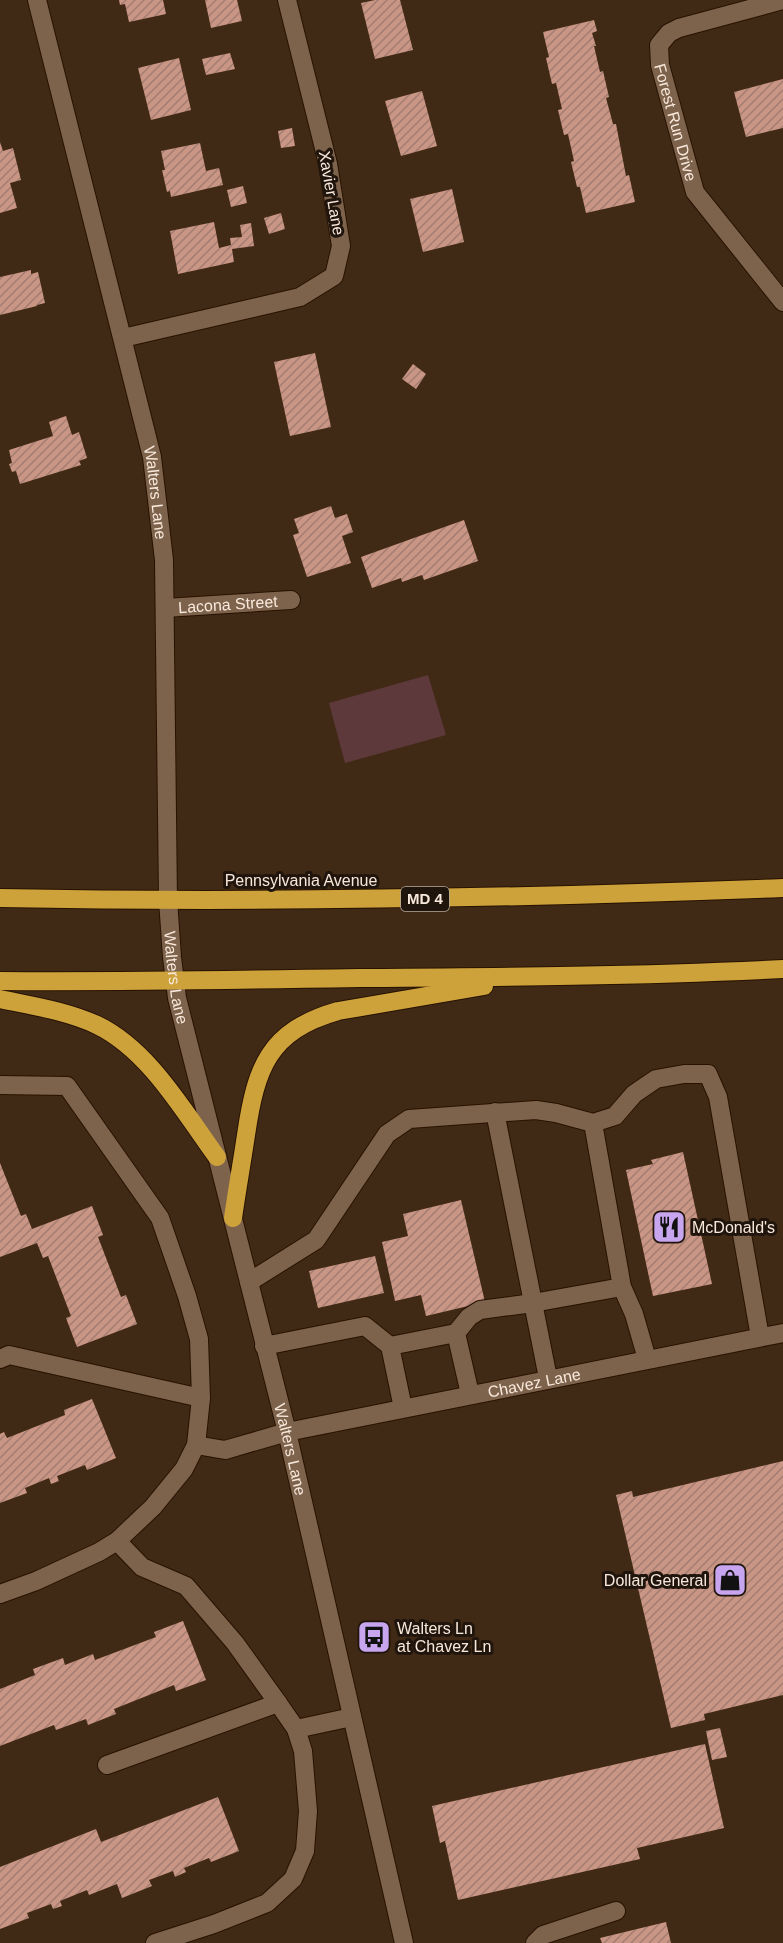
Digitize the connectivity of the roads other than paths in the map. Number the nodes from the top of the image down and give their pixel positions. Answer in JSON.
{"nodes":[{"id":1,"x":37,"y":0,"type":"edge"},
{"id":2,"x":287,"y":0,"type":"edge"},
{"id":3,"x":783,"y":0,"type":"edge"},
{"id":4,"x":783,"y":302,"type":"edge"},
{"id":5,"x":123,"y":338,"type":"junction"},
{"id":6,"x":291,"y":600,"type":"dead end"},
{"id":7,"x":165,"y":608,"type":"junction"},
{"id":8,"x":783,"y":888,"type":"edge"},
{"id":9,"x":0,"y":898,"type":"edge"},
{"id":10,"x":168,"y":900,"type":"junction"},
{"id":11,"x":783,"y":969,"type":"edge"},
{"id":12,"x":541,"y":976,"type":"junction"},
{"id":13,"x":174,"y":980,"type":"junction"},
{"id":14,"x":0,"y":981,"type":"edge"},
{"id":15,"x":0,"y":999,"type":"edge"},
{"id":16,"x":0,"y":1085,"type":"edge"},
{"id":17,"x":495,"y":1112,"type":"junction"},
{"id":18,"x":593,"y":1123,"type":"junction"},
{"id":19,"x":217,"y":1156,"type":"junction"},
{"id":20,"x":233,"y":1218,"type":"junction"},
{"id":21,"x":249,"y":1282,"type":"junction"},
{"id":22,"x":622,"y":1287,"type":"junction"},
{"id":23,"x":533,"y":1303,"type":"junction"},
{"id":24,"x":456,"y":1332,"type":"junction"},
{"id":25,"x":783,"y":1333,"type":"edge"},
{"id":26,"x":760,"y":1337,"type":"junction"},
{"id":27,"x":264,"y":1346,"type":"junction"},
{"id":28,"x":390,"y":1346,"type":"junction"},
{"id":29,"x":0,"y":1359,"type":"edge"},
{"id":30,"x":647,"y":1359,"type":"junction"},
{"id":31,"x":548,"y":1378,"type":"junction"},
{"id":32,"x":470,"y":1394,"type":"junction"},
{"id":33,"x":201,"y":1398,"type":"junction"},
{"id":34,"x":403,"y":1408,"type":"junction"},
{"id":35,"x":287,"y":1432,"type":"junction"},
{"id":36,"x":196,"y":1445,"type":"junction"},
{"id":37,"x":117,"y":1541,"type":"junction"},
{"id":38,"x":0,"y":1594,"type":"edge"},
{"id":39,"x":278,"y":1703,"type":"junction"},
{"id":40,"x":352,"y":1717,"type":"junction"},
{"id":41,"x":296,"y":1730,"type":"junction"},
{"id":42,"x":107,"y":1765,"type":"dead end"},
{"id":43,"x":616,"y":1911,"type":"dead end"},
{"id":44,"x":155,"y":1943,"type":"edge"},
{"id":45,"x":404,"y":1943,"type":"edge"},
{"id":46,"x":535,"y":1943,"type":"edge"}],
"edges":[{"from":1,"to":5,"type":"street","name":"Walters Lane"},
{"from":2,"to":5,"type":"street","name":"Xavier Lane"},
{"from":3,"to":4,"type":"street","name":"Forest Run Drive"},
{"from":5,"to":7,"type":"street","name":"Walters Lane"},
{"from":6,"to":7,"type":"street","name":"Lacona Street"},
{"from":7,"to":10,"type":"street","name":"Walters Lane"},
{"from":8,"to":10,"type":"highway","name":"Pennsylvania Avenue","number":"MD 4"},
{"from":9,"to":10,"type":"highway","name":"Pennsylvania Avenue","number":"MD 4"},
{"from":10,"to":13,"type":"street","name":"Walters Lane"},
{"from":11,"to":12,"type":"highway"},
{"from":12,"to":13,"type":"highway"},
{"from":12,"to":20,"type":"highway"},
{"from":13,"to":14,"type":"highway"},
{"from":13,"to":19,"type":"street","name":"Walters Lane"},
{"from":15,"to":19,"type":"highway"},
{"from":16,"to":33,"type":"street"},
{"from":17,"to":18,"type":"street"},
{"from":17,"to":21,"type":"street"},
{"from":17,"to":23,"type":"street"},
{"from":18,"to":22,"type":"street"},
{"from":18,"to":26,"type":"street"},
{"from":19,"to":20,"type":"street","name":"Walters Lane"},
{"from":20,"to":21,"type":"street","name":"Walters Lane"},
{"from":21,"to":27,"type":"street","name":"Walters Lane"},
{"from":22,"to":23,"type":"street"},
{"from":22,"to":30,"type":"street"},
{"from":23,"to":24,"type":"street"},
{"from":23,"to":31,"type":"street"},
{"from":24,"to":28,"type":"street"},
{"from":24,"to":32,"type":"street"},
{"from":25,"to":26,"type":"street","name":"Chavez Lane"},
{"from":26,"to":30,"type":"street","name":"Chavez Lane"},
{"from":27,"to":28,"type":"street"},
{"from":27,"to":35,"type":"street","name":"Walters Lane"},
{"from":28,"to":34,"type":"street"},
{"from":29,"to":33,"type":"street"},
{"from":30,"to":31,"type":"street","name":"Chavez Lane"},
{"from":31,"to":32,"type":"street","name":"Chavez Lane"},
{"from":32,"to":34,"type":"street","name":"Chavez Lane"},
{"from":33,"to":36,"type":"street"},
{"from":34,"to":35,"type":"street","name":"Chavez Lane"},
{"from":35,"to":36,"type":"street","name":"Chavez Lane"},
{"from":35,"to":40,"type":"street","name":"Walters Lane"},
{"from":36,"to":37,"type":"street"},
{"from":37,"to":38,"type":"street"},
{"from":37,"to":39,"type":"street"},
{"from":39,"to":41,"type":"street"},
{"from":39,"to":42,"type":"street"},
{"from":40,"to":41,"type":"street"},
{"from":40,"to":45,"type":"street","name":"Walters Lane"},
{"from":41,"to":44,"type":"street"},
{"from":43,"to":46,"type":"street"}]}
